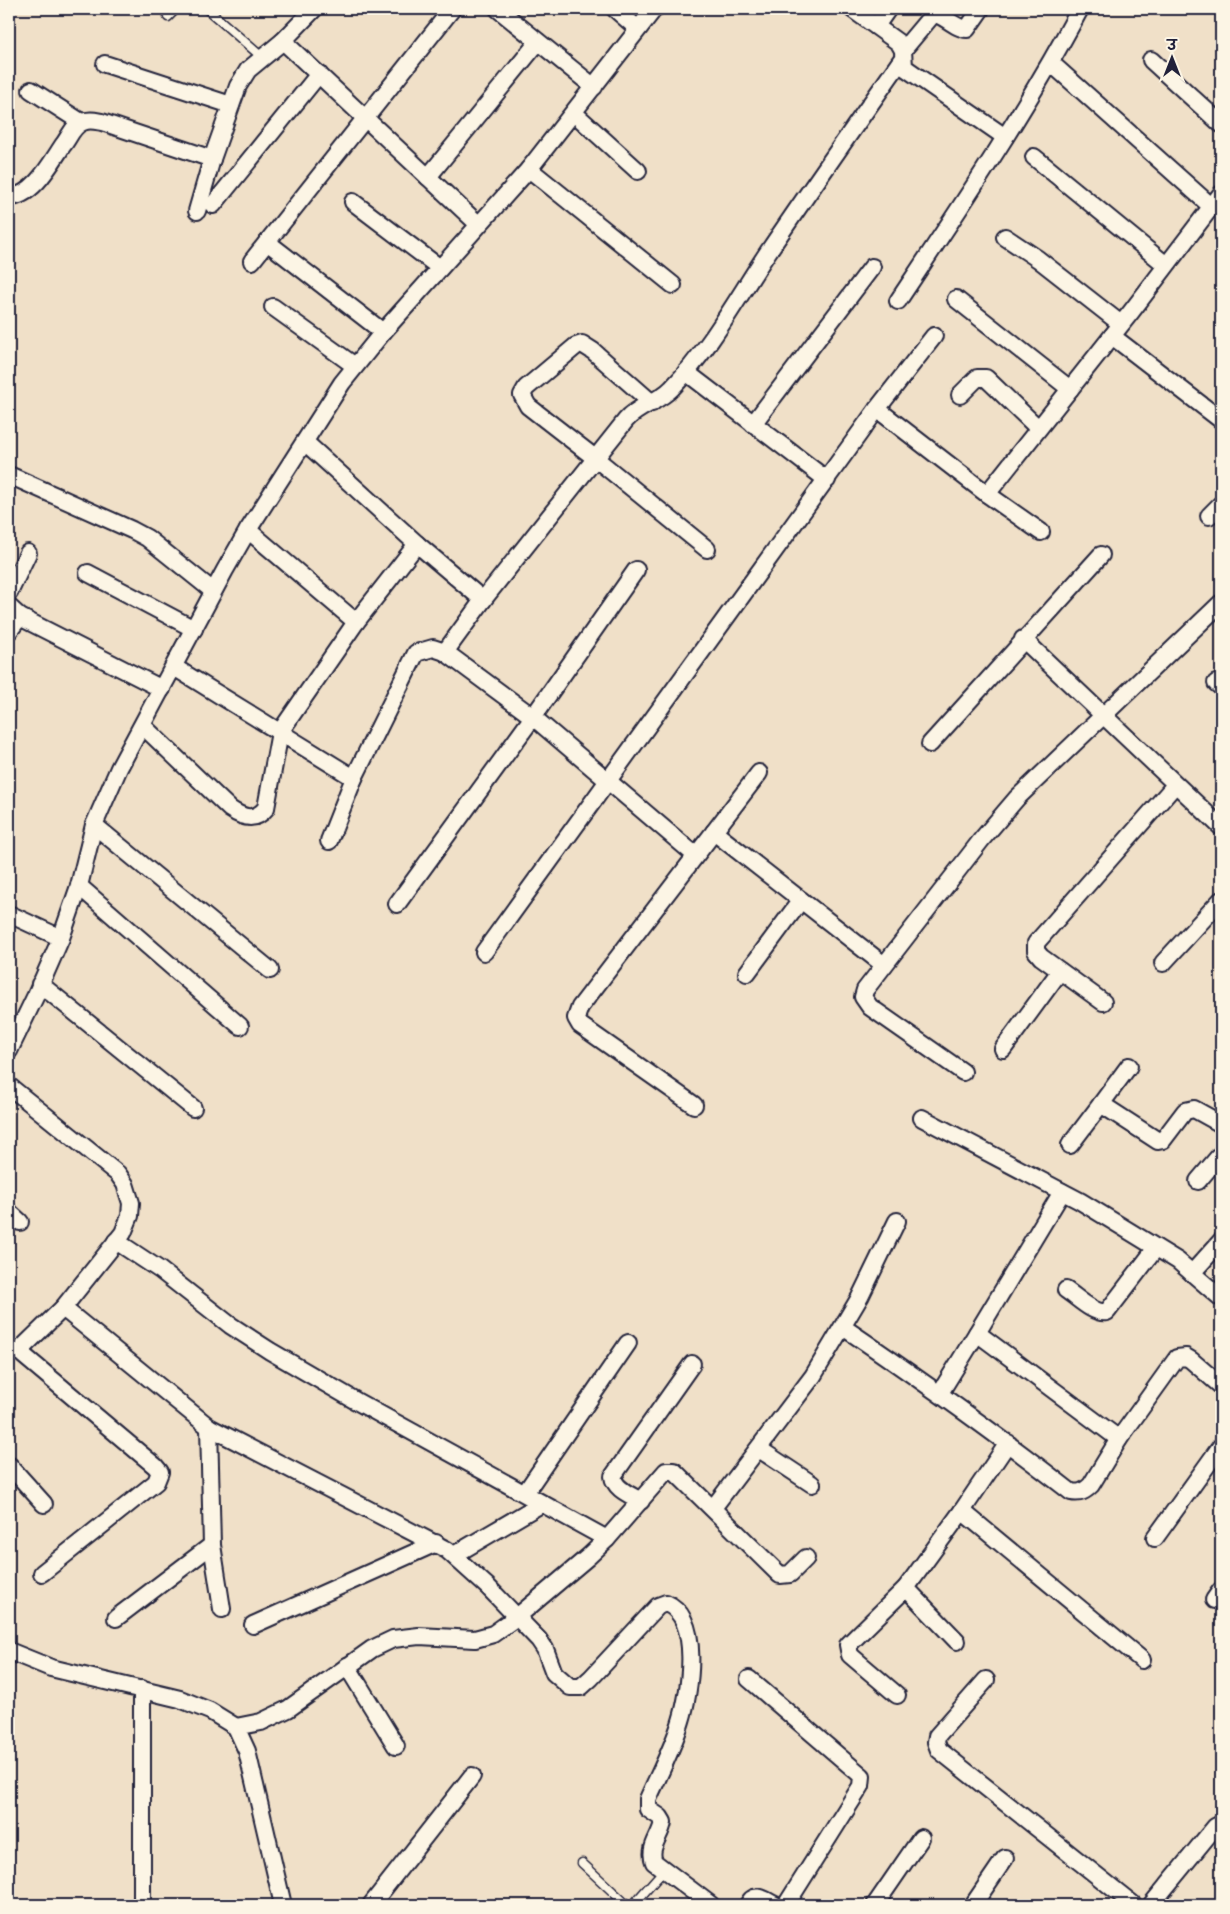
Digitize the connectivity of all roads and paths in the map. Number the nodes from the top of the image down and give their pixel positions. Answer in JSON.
{"nodes":[{"id":1,"x":176,"y":9,"type":"edge"},
{"id":2,"x":207,"y":9,"type":"edge"},
{"id":3,"x":314,"y":9,"type":"edge"},
{"id":4,"x":452,"y":9,"type":"edge"},
{"id":5,"x":498,"y":9,"type":"edge"},
{"id":6,"x":615,"y":9,"type":"edge"},
{"id":7,"x":654,"y":9,"type":"edge"},
{"id":8,"x":852,"y":9,"type":"edge"},
{"id":9,"x":888,"y":9,"type":"edge"},
{"id":10,"x":981,"y":9,"type":"edge"},
{"id":11,"x":1080,"y":9,"type":"edge"},
{"id":12,"x":168,"y":17,"type":"dead end"},
{"id":13,"x":876,"y":26,"type":"junction"},
{"id":14,"x":638,"y":29,"type":"junction"},
{"id":15,"x":283,"y":41,"type":"junction"},
{"id":16,"x":538,"y":42,"type":"junction"},
{"id":17,"x":902,"y":54,"type":"junction"},
{"id":18,"x":263,"y":58,"type":"junction"},
{"id":19,"x":1151,"y":60,"type":"dead end"},
{"id":20,"x":105,"y":64,"type":"dead end"},
{"id":21,"x":1051,"y":64,"type":"junction"},
{"id":22,"x":319,"y":74,"type":"junction"},
{"id":23,"x":594,"y":88,"type":"junction"},
{"id":24,"x":31,"y":90,"type":"dead end"},
{"id":25,"x":231,"y":105,"type":"junction"},
{"id":26,"x":574,"y":113,"type":"junction"},
{"id":27,"x":367,"y":119,"type":"junction"},
{"id":28,"x":81,"y":122,"type":"junction"},
{"id":29,"x":1221,"y":124,"type":"edge"},
{"id":30,"x":1006,"y":137,"type":"junction"},
{"id":31,"x":1034,"y":158,"type":"dead end"},
{"id":32,"x":212,"y":159,"type":"junction"},
{"id":33,"x":529,"y":169,"type":"junction"},
{"id":34,"x":638,"y":171,"type":"dead end"},
{"id":35,"x":428,"y":177,"type":"junction"},
{"id":36,"x":9,"y":196,"type":"edge"},
{"id":37,"x":1216,"y":200,"type":"edge"},
{"id":38,"x":354,"y":202,"type":"dead end"},
{"id":39,"x":212,"y":205,"type":"dead end"},
{"id":40,"x":197,"y":211,"type":"dead end"},
{"id":41,"x":478,"y":224,"type":"junction"},
{"id":42,"x":1005,"y":237,"type":"dead end"},
{"id":43,"x":268,"y":242,"type":"junction"},
{"id":44,"x":252,"y":261,"type":"dead end"},
{"id":45,"x":1166,"y":265,"type":"junction"},
{"id":46,"x":872,"y":267,"type":"dead end"},
{"id":47,"x":440,"y":268,"type":"junction"},
{"id":48,"x":673,"y":286,"type":"dead end"},
{"id":49,"x":956,"y":299,"type":"dead end"},
{"id":50,"x":898,"y":300,"type":"dead end"},
{"id":51,"x":273,"y":307,"type":"dead end"},
{"id":52,"x":1117,"y":330,"type":"junction"},
{"id":53,"x":383,"y":332,"type":"junction"},
{"id":54,"x":934,"y":336,"type":"dead end"},
{"id":55,"x":355,"y":366,"type":"junction"},
{"id":56,"x":686,"y":372,"type":"junction"},
{"id":57,"x":1070,"y":389,"type":"junction"},
{"id":58,"x":960,"y":395,"type":"dead end"},
{"id":59,"x":652,"y":403,"type":"junction"},
{"id":60,"x":877,"y":409,"type":"junction"},
{"id":61,"x":1221,"y":420,"type":"edge"},
{"id":62,"x":754,"y":424,"type":"junction"},
{"id":63,"x":1038,"y":428,"type":"junction"},
{"id":64,"x":306,"y":443,"type":"junction"},
{"id":65,"x":595,"y":458,"type":"junction"},
{"id":66,"x":9,"y":476,"type":"edge"},
{"id":67,"x":827,"y":480,"type":"junction"},
{"id":68,"x":987,"y":494,"type":"junction"},
{"id":69,"x":1221,"y":504,"type":"edge"},
{"id":70,"x":1209,"y":516,"type":"dead end"},
{"id":71,"x":248,"y":530,"type":"junction"},
{"id":72,"x":1041,"y":532,"type":"dead end"},
{"id":73,"x":417,"y":544,"type":"junction"},
{"id":74,"x":707,"y":549,"type":"dead end"},
{"id":75,"x":28,"y":553,"type":"dead end"},
{"id":76,"x":1101,"y":555,"type":"dead end"},
{"id":77,"x":636,"y":570,"type":"dead end"},
{"id":78,"x":88,"y":573,"type":"dead end"},
{"id":79,"x":213,"y":591,"type":"junction"},
{"id":80,"x":9,"y":593,"type":"edge"},
{"id":81,"x":483,"y":600,"type":"junction"},
{"id":82,"x":1221,"y":603,"type":"edge"},
{"id":83,"x":14,"y":612,"type":"edge"},
{"id":84,"x":356,"y":622,"type":"junction"},
{"id":85,"x":9,"y":630,"type":"edge"},
{"id":86,"x":194,"y":630,"type":"junction"},
{"id":87,"x":1023,"y":639,"type":"junction"},
{"id":88,"x":445,"y":652,"type":"junction"},
{"id":89,"x":174,"y":667,"type":"junction"},
{"id":90,"x":162,"y":689,"type":"junction"},
{"id":91,"x":1102,"y":715,"type":"junction"},
{"id":92,"x":533,"y":717,"type":"junction"},
{"id":93,"x":143,"y":726,"type":"junction"},
{"id":94,"x":280,"y":732,"type":"junction"},
{"id":95,"x":930,"y":744,"type":"dead end"},
{"id":96,"x":759,"y":773,"type":"dead end"},
{"id":97,"x":354,"y":778,"type":"junction"},
{"id":98,"x":607,"y":779,"type":"junction"},
{"id":99,"x":1175,"y":785,"type":"junction"},
{"id":100,"x":94,"y":824,"type":"junction"},
{"id":101,"x":1221,"y":826,"type":"edge"},
{"id":102,"x":714,"y":832,"type":"junction"},
{"id":103,"x":329,"y":842,"type":"dead end"},
{"id":104,"x":695,"y":855,"type":"junction"},
{"id":105,"x":79,"y":886,"type":"junction"},
{"id":106,"x":801,"y":900,"type":"junction"},
{"id":107,"x":1221,"y":900,"type":"edge"},
{"id":108,"x":397,"y":904,"type":"dead end"},
{"id":109,"x":9,"y":914,"type":"edge"},
{"id":110,"x":61,"y":938,"type":"junction"},
{"id":111,"x":484,"y":952,"type":"dead end"},
{"id":112,"x":1164,"y":963,"type":"dead end"},
{"id":113,"x":884,"y":965,"type":"junction"},
{"id":114,"x":270,"y":970,"type":"dead end"},
{"id":115,"x":1060,"y":971,"type":"junction"},
{"id":116,"x":747,"y":973,"type":"dead end"},
{"id":117,"x":40,"y":984,"type":"junction"},
{"id":118,"x":1103,"y":1002,"type":"dead end"},
{"id":119,"x":240,"y":1026,"type":"dead end"},
{"id":120,"x":1003,"y":1049,"type":"dead end"},
{"id":121,"x":9,"y":1051,"type":"edge"},
{"id":122,"x":1129,"y":1066,"type":"dead end"},
{"id":123,"x":963,"y":1072,"type":"dead end"},
{"id":124,"x":9,"y":1086,"type":"edge"},
{"id":125,"x":1101,"y":1104,"type":"junction"},
{"id":126,"x":694,"y":1105,"type":"dead end"},
{"id":127,"x":193,"y":1108,"type":"dead end"},
{"id":128,"x":922,"y":1118,"type":"dead end"},
{"id":129,"x":1221,"y":1124,"type":"edge"},
{"id":130,"x":1070,"y":1145,"type":"dead end"},
{"id":131,"x":1221,"y":1154,"type":"edge"},
{"id":132,"x":1198,"y":1182,"type":"dead end"},
{"id":133,"x":1062,"y":1192,"type":"junction"},
{"id":134,"x":896,"y":1220,"type":"dead end"},
{"id":135,"x":116,"y":1241,"type":"junction"},
{"id":136,"x":1221,"y":1241,"type":"edge"},
{"id":137,"x":1156,"y":1248,"type":"junction"},
{"id":138,"x":1192,"y":1273,"type":"junction"},
{"id":139,"x":1066,"y":1290,"type":"dead end"},
{"id":140,"x":1221,"y":1298,"type":"edge"},
{"id":141,"x":63,"y":1308,"type":"junction"},
{"id":142,"x":843,"y":1328,"type":"junction"},
{"id":143,"x":977,"y":1333,"type":"junction"},
{"id":144,"x":628,"y":1343,"type":"dead end"},
{"id":145,"x":692,"y":1364,"type":"dead end"},
{"id":146,"x":1221,"y":1386,"type":"edge"},
{"id":147,"x":940,"y":1393,"type":"junction"},
{"id":148,"x":209,"y":1427,"type":"junction"},
{"id":149,"x":1119,"y":1439,"type":"junction"},
{"id":150,"x":1008,"y":1443,"type":"junction"},
{"id":151,"x":1221,"y":1446,"type":"edge"},
{"id":152,"x":759,"y":1450,"type":"junction"},
{"id":153,"x":9,"y":1465,"type":"edge"},
{"id":154,"x":812,"y":1484,"type":"dead end"},
{"id":155,"x":525,"y":1493,"type":"junction"},
{"id":156,"x":641,"y":1501,"type":"junction"},
{"id":157,"x":44,"y":1504,"type":"dead end"},
{"id":158,"x":541,"y":1504,"type":"junction"},
{"id":159,"x":713,"y":1508,"type":"junction"},
{"id":160,"x":962,"y":1511,"type":"junction"},
{"id":161,"x":1155,"y":1538,"type":"dead end"},
{"id":162,"x":607,"y":1539,"type":"junction"},
{"id":163,"x":436,"y":1544,"type":"junction"},
{"id":164,"x":212,"y":1545,"type":"junction"},
{"id":165,"x":454,"y":1555,"type":"junction"},
{"id":166,"x":806,"y":1558,"type":"dead end"},
{"id":167,"x":42,"y":1573,"type":"dead end"},
{"id":168,"x":906,"y":1588,"type":"junction"},
{"id":169,"x":222,"y":1609,"type":"dead end"},
{"id":170,"x":518,"y":1616,"type":"junction"},
{"id":171,"x":116,"y":1618,"type":"dead end"},
{"id":172,"x":253,"y":1625,"type":"dead end"},
{"id":173,"x":957,"y":1641,"type":"dead end"},
{"id":174,"x":9,"y":1651,"type":"edge"},
{"id":175,"x":1142,"y":1660,"type":"dead end"},
{"id":176,"x":347,"y":1666,"type":"junction"},
{"id":177,"x":750,"y":1679,"type":"dead end"},
{"id":178,"x":986,"y":1680,"type":"dead end"},
{"id":179,"x":142,"y":1689,"type":"junction"},
{"id":180,"x":896,"y":1695,"type":"dead end"},
{"id":181,"x":236,"y":1727,"type":"junction"},
{"id":182,"x":396,"y":1746,"type":"dead end"},
{"id":183,"x":472,"y":1776,"type":"dead end"},
{"id":184,"x":1221,"y":1824,"type":"edge"},
{"id":185,"x":921,"y":1838,"type":"dead end"},
{"id":186,"x":1005,"y":1858,"type":"dead end"},
{"id":187,"x":582,"y":1863,"type":"dead end"},
{"id":188,"x":664,"y":1870,"type":"junction"},
{"id":189,"x":142,"y":1905,"type":"edge"},
{"id":190,"x":283,"y":1905,"type":"edge"},
{"id":191,"x":371,"y":1905,"type":"edge"},
{"id":192,"x":627,"y":1905,"type":"edge"},
{"id":193,"x":633,"y":1905,"type":"edge"},
{"id":194,"x":711,"y":1905,"type":"edge"},
{"id":195,"x":748,"y":1905,"type":"edge"},
{"id":196,"x":775,"y":1905,"type":"edge"},
{"id":197,"x":786,"y":1905,"type":"edge"},
{"id":198,"x":875,"y":1905,"type":"edge"},
{"id":199,"x":974,"y":1905,"type":"edge"},
{"id":200,"x":1134,"y":1905,"type":"edge"},
{"id":201,"x":1151,"y":1905,"type":"edge"}],
"edges":[{"from":1,"to":12,"type":"lane"},
{"from":2,"to":18,"type":"lane"},
{"from":3,"to":15,"type":"street"},
{"from":4,"to":27,"type":"street"},
{"from":5,"to":16,"type":"street"},
{"from":6,"to":14,"type":"street"},
{"from":7,"to":14,"type":"street"},
{"from":8,"to":13,"type":"street"},
{"from":9,"to":13,"type":"street"},
{"from":10,"to":17,"type":"street"},
{"from":11,"to":21,"type":"street"},
{"from":13,"to":17,"type":"street"},
{"from":14,"to":23,"type":"street"},
{"from":15,"to":18,"type":"street"},
{"from":15,"to":22,"type":"street"},
{"from":16,"to":23,"type":"street"},
{"from":16,"to":35,"type":"street"},
{"from":17,"to":30,"type":"street"},
{"from":17,"to":56,"type":"street"},
{"from":18,"to":25,"type":"street"},
{"from":19,"to":29,"type":"street"},
{"from":20,"to":25,"type":"street"},
{"from":21,"to":30,"type":"street"},
{"from":21,"to":37,"type":"street"},
{"from":22,"to":27,"type":"street"},
{"from":22,"to":39,"type":"street"},
{"from":23,"to":26,"type":"street"},
{"from":24,"to":28,"type":"street"},
{"from":25,"to":32,"type":"street"},
{"from":26,"to":33,"type":"street"},
{"from":26,"to":34,"type":"street"},
{"from":27,"to":35,"type":"street"},
{"from":27,"to":43,"type":"street"},
{"from":28,"to":32,"type":"street"},
{"from":28,"to":36,"type":"street"},
{"from":30,"to":50,"type":"street"},
{"from":31,"to":45,"type":"street"},
{"from":32,"to":40,"type":"street"},
{"from":33,"to":41,"type":"street"},
{"from":33,"to":48,"type":"street"},
{"from":35,"to":41,"type":"street"},
{"from":37,"to":45,"type":"street"},
{"from":38,"to":47,"type":"street"},
{"from":41,"to":47,"type":"street"},
{"from":42,"to":52,"type":"street"},
{"from":43,"to":44,"type":"street"},
{"from":43,"to":53,"type":"street"},
{"from":45,"to":52,"type":"street"},
{"from":46,"to":62,"type":"street"},
{"from":47,"to":53,"type":"street"},
{"from":49,"to":57,"type":"street"},
{"from":51,"to":55,"type":"street"},
{"from":52,"to":57,"type":"street"},
{"from":52,"to":61,"type":"street"},
{"from":53,"to":55,"type":"street"},
{"from":54,"to":60,"type":"street"},
{"from":55,"to":64,"type":"street"},
{"from":56,"to":59,"type":"street"},
{"from":56,"to":62,"type":"street"},
{"from":57,"to":63,"type":"street"},
{"from":58,"to":63,"type":"street"},
{"from":59,"to":65,"type":"street"},
{"from":59,"to":65,"type":"street"},
{"from":60,"to":67,"type":"street"},
{"from":60,"to":68,"type":"street"},
{"from":62,"to":67,"type":"street"},
{"from":63,"to":68,"type":"street"},
{"from":64,"to":71,"type":"street"},
{"from":64,"to":73,"type":"street"},
{"from":65,"to":74,"type":"street"},
{"from":65,"to":81,"type":"street"},
{"from":66,"to":79,"type":"street"},
{"from":67,"to":98,"type":"street"},
{"from":68,"to":72,"type":"street"},
{"from":69,"to":70,"type":"street"},
{"from":71,"to":79,"type":"street"},
{"from":71,"to":84,"type":"street"},
{"from":73,"to":81,"type":"street"},
{"from":73,"to":84,"type":"street"},
{"from":75,"to":80,"type":"street"},
{"from":76,"to":87,"type":"street"},
{"from":77,"to":92,"type":"street"},
{"from":78,"to":86,"type":"street"},
{"from":79,"to":86,"type":"street"},
{"from":81,"to":88,"type":"street"},
{"from":82,"to":91,"type":"street"},
{"from":83,"to":85,"type":"street"},
{"from":83,"to":90,"type":"street"},
{"from":84,"to":94,"type":"street"},
{"from":86,"to":89,"type":"street"},
{"from":87,"to":91,"type":"street"},
{"from":87,"to":95,"type":"street"},
{"from":88,"to":92,"type":"street"},
{"from":88,"to":97,"type":"street"},
{"from":89,"to":90,"type":"street"},
{"from":89,"to":94,"type":"street"},
{"from":90,"to":93,"type":"street"},
{"from":91,"to":99,"type":"street"},
{"from":91,"to":113,"type":"street"},
{"from":92,"to":98,"type":"street"},
{"from":92,"to":108,"type":"street"},
{"from":93,"to":94,"type":"street"},
{"from":93,"to":100,"type":"street"},
{"from":94,"to":97,"type":"street"},
{"from":96,"to":102,"type":"street"},
{"from":97,"to":103,"type":"street"},
{"from":98,"to":104,"type":"street"},
{"from":98,"to":111,"type":"street"},
{"from":99,"to":101,"type":"street"},
{"from":99,"to":115,"type":"street"},
{"from":100,"to":105,"type":"street"},
{"from":100,"to":114,"type":"street"},
{"from":102,"to":104,"type":"street"},
{"from":102,"to":106,"type":"street"},
{"from":104,"to":126,"type":"street"},
{"from":105,"to":110,"type":"street"},
{"from":105,"to":119,"type":"street"},
{"from":106,"to":113,"type":"street"},
{"from":106,"to":116,"type":"street"},
{"from":107,"to":112,"type":"street"},
{"from":109,"to":110,"type":"street"},
{"from":110,"to":117,"type":"street"},
{"from":113,"to":123,"type":"street"},
{"from":115,"to":118,"type":"street"},
{"from":115,"to":120,"type":"street"},
{"from":117,"to":121,"type":"street"},
{"from":117,"to":127,"type":"street"},
{"from":122,"to":125,"type":"street"},
{"from":124,"to":135,"type":"street"},
{"from":125,"to":129,"type":"street"},
{"from":125,"to":130,"type":"street"},
{"from":128,"to":133,"type":"street"},
{"from":131,"to":132,"type":"street"},
{"from":133,"to":137,"type":"street"},
{"from":133,"to":143,"type":"street"},
{"from":134,"to":142,"type":"street"},
{"from":135,"to":141,"type":"street"},
{"from":135,"to":155,"type":"street"},
{"from":136,"to":138,"type":"street"},
{"from":137,"to":138,"type":"street"},
{"from":137,"to":139,"type":"street"},
{"from":138,"to":140,"type":"street"},
{"from":141,"to":148,"type":"street"},
{"from":141,"to":167,"type":"street"},
{"from":142,"to":147,"type":"street"},
{"from":142,"to":152,"type":"street"},
{"from":143,"to":147,"type":"street"},
{"from":143,"to":149,"type":"street"},
{"from":144,"to":155,"type":"street"},
{"from":145,"to":156,"type":"street"},
{"from":146,"to":149,"type":"street"},
{"from":147,"to":150,"type":"street"},
{"from":148,"to":163,"type":"street"},
{"from":148,"to":164,"type":"street"},
{"from":149,"to":150,"type":"street"},
{"from":150,"to":160,"type":"street"},
{"from":151,"to":161,"type":"street"},
{"from":152,"to":154,"type":"street"},
{"from":152,"to":159,"type":"street"},
{"from":153,"to":157,"type":"street"},
{"from":155,"to":158,"type":"street"},
{"from":156,"to":159,"type":"street"},
{"from":156,"to":162,"type":"street"},
{"from":158,"to":162,"type":"street"},
{"from":158,"to":165,"type":"street"},
{"from":159,"to":166,"type":"street"},
{"from":160,"to":168,"type":"street"},
{"from":160,"to":175,"type":"street"},
{"from":162,"to":170,"type":"street"},
{"from":163,"to":165,"type":"street"},
{"from":163,"to":172,"type":"street"},
{"from":164,"to":169,"type":"street"},
{"from":164,"to":171,"type":"street"},
{"from":165,"to":170,"type":"street"},
{"from":168,"to":173,"type":"street"},
{"from":168,"to":180,"type":"street"},
{"from":170,"to":176,"type":"street"},
{"from":170,"to":188,"type":"street"},
{"from":174,"to":179,"type":"street"},
{"from":176,"to":181,"type":"street"},
{"from":176,"to":182,"type":"street"},
{"from":177,"to":197,"type":"street"},
{"from":178,"to":200,"type":"street"},
{"from":179,"to":181,"type":"street"},
{"from":179,"to":189,"type":"street"},
{"from":181,"to":190,"type":"street"},
{"from":183,"to":191,"type":"street"},
{"from":184,"to":201,"type":"street"},
{"from":185,"to":198,"type":"street"},
{"from":186,"to":199,"type":"street"},
{"from":187,"to":192,"type":"lane"},
{"from":188,"to":193,"type":"lane"},
{"from":188,"to":194,"type":"street"},
{"from":195,"to":196,"type":"street"}]}
